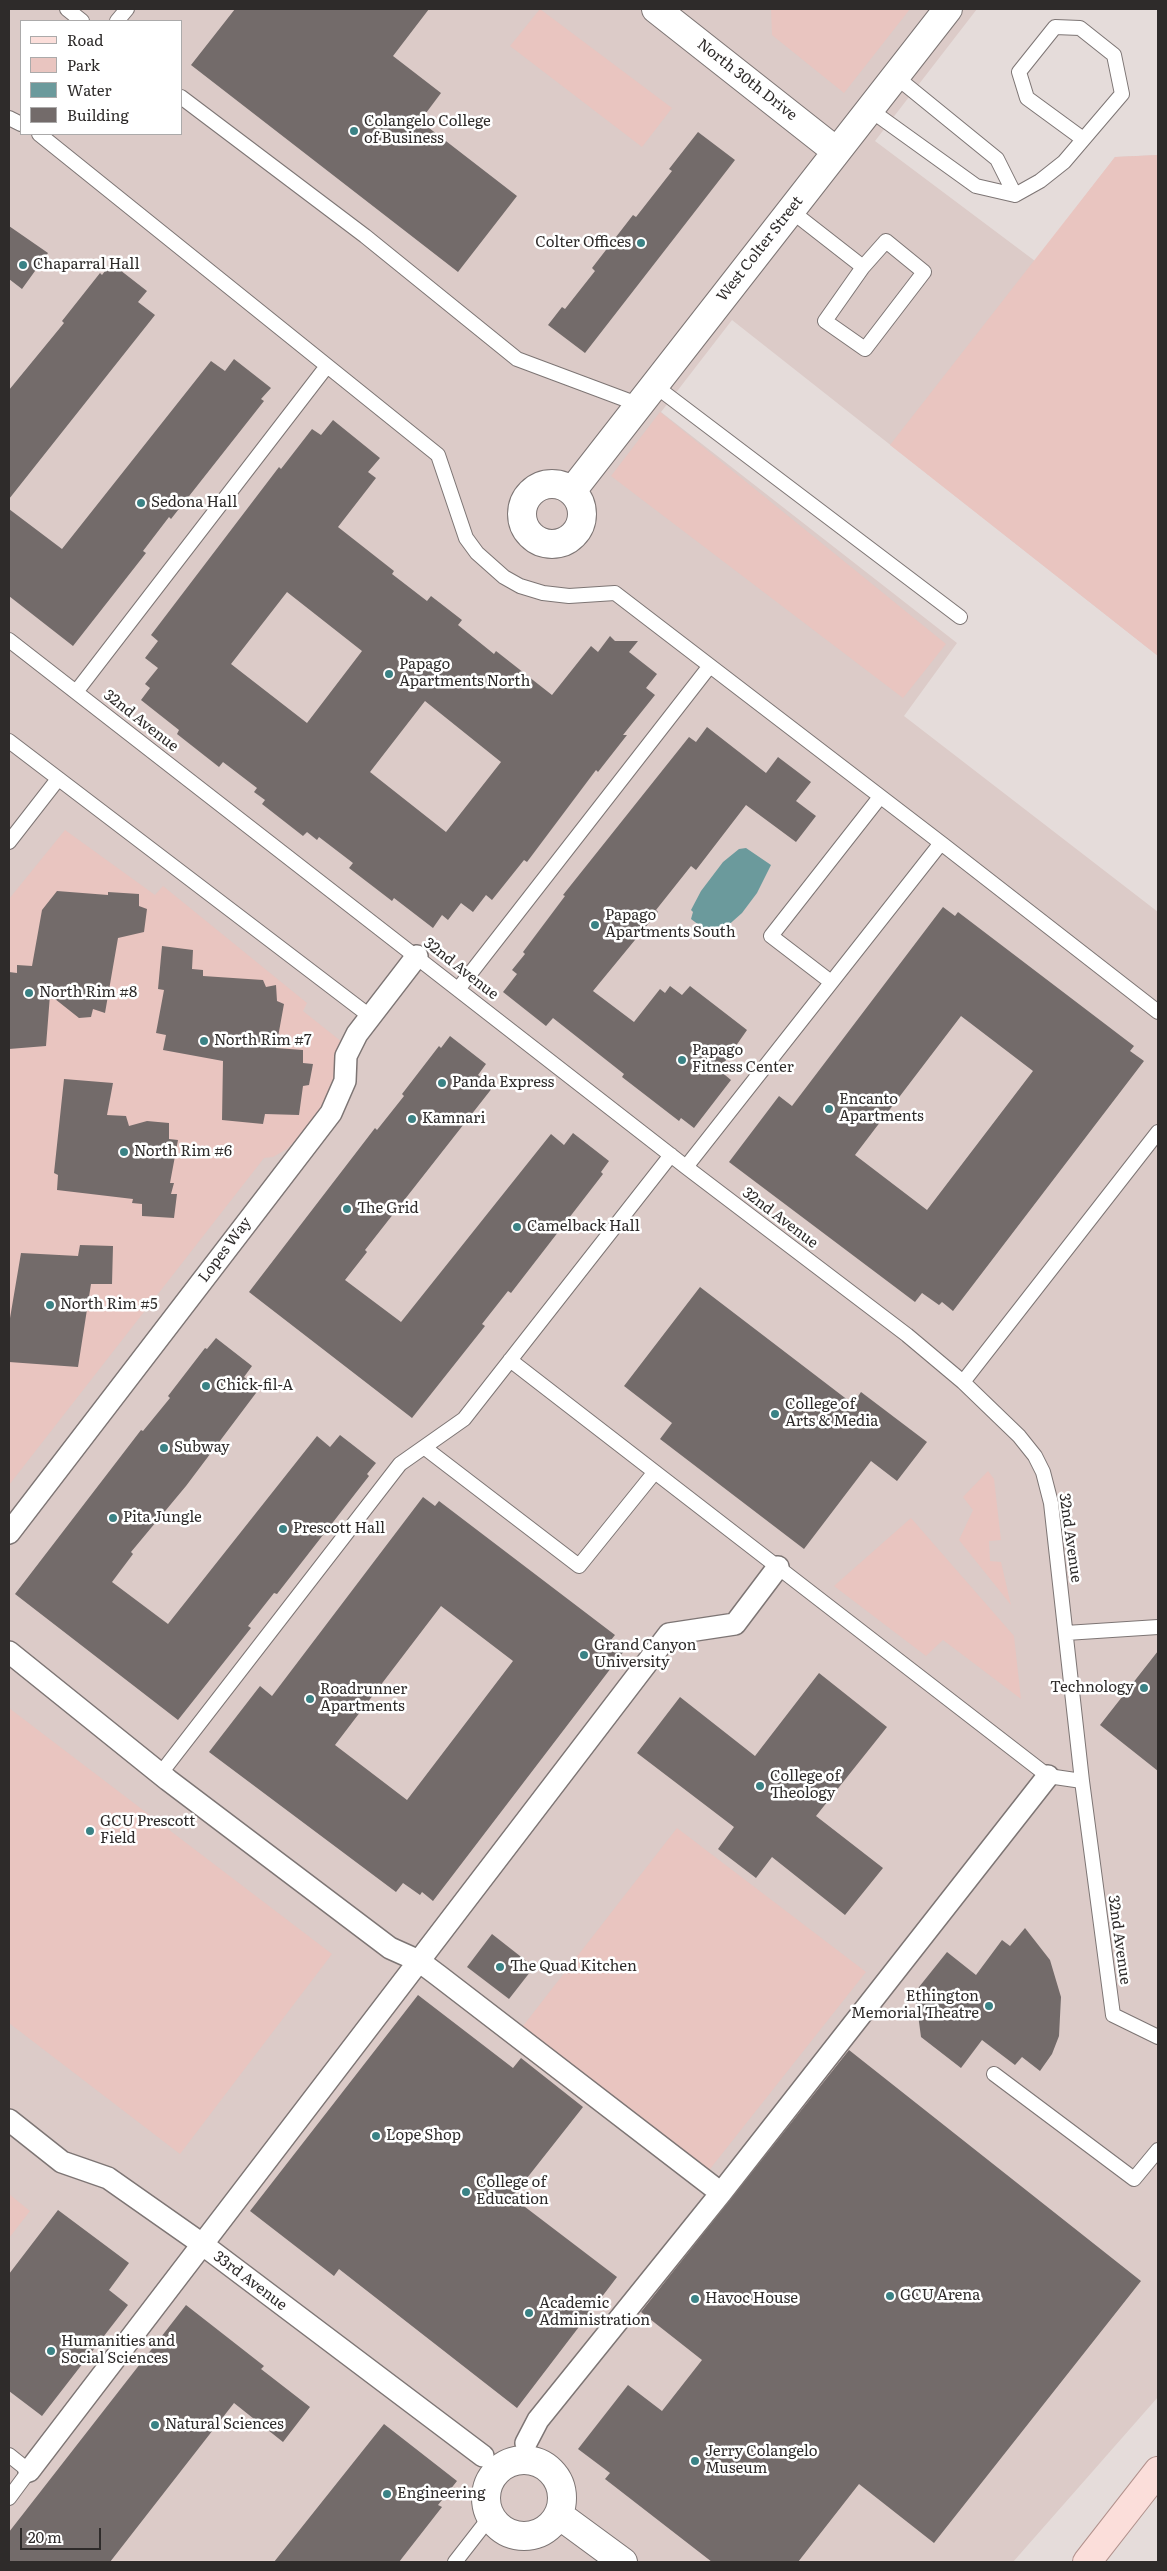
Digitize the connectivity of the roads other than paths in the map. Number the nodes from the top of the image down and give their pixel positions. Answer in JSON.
{"nodes":[{"id":1,"x":67,"y":9,"type":"edge"},
{"id":2,"x":127,"y":9,"type":"edge"},
{"id":3,"x":656,"y":9,"type":"edge"},
{"id":4,"x":948,"y":9,"type":"edge"},
{"id":5,"x":81,"y":20,"type":"edge"},
{"id":6,"x":118,"y":20,"type":"edge"},
{"id":7,"x":895,"y":76,"type":"junction"},
{"id":8,"x":182,"y":98,"type":"edge"},
{"id":9,"x":869,"y":110,"type":"junction"},
{"id":10,"x":40,"y":135,"type":"edge"},
{"id":11,"x":1083,"y":139,"type":"junction"},
{"id":12,"x":836,"y":151,"type":"junction"},
{"id":13,"x":1016,"y":195,"type":"junction"},
{"id":14,"x":790,"y":210,"type":"junction"},
{"id":15,"x":863,"y":267,"type":"junction"},
{"id":16,"x":327,"y":366,"type":"junction"},
{"id":17,"x":647,"y":395,"type":"junction"},
{"id":18,"x":572,"y":491,"type":"dead end"},
{"id":19,"x":960,"y":617,"type":"dead end"},
{"id":20,"x":9,"y":640,"type":"edge"},
{"id":21,"x":709,"y":668,"type":"junction"},
{"id":22,"x":76,"y":692,"type":"junction"},
{"id":23,"x":9,"y":741,"type":"edge"},
{"id":24,"x":58,"y":779,"type":"junction"},
{"id":25,"x":880,"y":796,"type":"junction"},
{"id":26,"x":9,"y":842,"type":"edge"},
{"id":27,"x":941,"y":843,"type":"junction"},
{"id":28,"x":417,"y":956,"type":"junction"},
{"id":29,"x":831,"y":982,"type":"junction"},
{"id":30,"x":459,"y":988,"type":"junction"},
{"id":31,"x":1158,"y":1012,"type":"edge"},
{"id":32,"x":371,"y":1017,"type":"junction"},
{"id":33,"x":1158,"y":1132,"type":"edge"},
{"id":34,"x":671,"y":1156,"type":"junction"},
{"id":35,"x":686,"y":1167,"type":"junction"},
{"id":36,"x":510,"y":1360,"type":"junction"},
{"id":37,"x":963,"y":1382,"type":"junction"},
{"id":38,"x":425,"y":1448,"type":"junction"},
{"id":39,"x":654,"y":1473,"type":"junction"},
{"id":40,"x":9,"y":1533,"type":"edge"},
{"id":41,"x":778,"y":1567,"type":"junction"},
{"id":42,"x":1158,"y":1627,"type":"edge"},
{"id":43,"x":1066,"y":1633,"type":"junction"},
{"id":44,"x":9,"y":1652,"type":"edge"},
{"id":45,"x":161,"y":1773,"type":"junction"},
{"id":46,"x":1048,"y":1776,"type":"junction"},
{"id":47,"x":1082,"y":1782,"type":"junction"},
{"id":48,"x":419,"y":1961,"type":"junction"},
{"id":49,"x":1158,"y":2037,"type":"edge"},
{"id":50,"x":994,"y":2074,"type":"dead end"},
{"id":51,"x":9,"y":2120,"type":"edge"},
{"id":52,"x":1158,"y":2150,"type":"edge"},
{"id":53,"x":721,"y":2193,"type":"junction"},
{"id":54,"x":202,"y":2244,"type":"junction"},
{"id":55,"x":526,"y":2443,"type":"dead end"},
{"id":56,"x":9,"y":2455,"type":"edge"},
{"id":57,"x":483,"y":2456,"type":"dead end"},
{"id":58,"x":29,"y":2471,"type":"junction"},
{"id":59,"x":1155,"y":2482,"type":"edge"},
{"id":60,"x":9,"y":2498,"type":"edge"},
{"id":61,"x":559,"y":2515,"type":"junction"},
{"id":62,"x":490,"y":2517,"type":"junction"},
{"id":63,"x":455,"y":2562,"type":"edge"},
{"id":64,"x":622,"y":2562,"type":"edge"},
{"id":65,"x":1087,"y":2562,"type":"edge"}],
"edges":[{"from":1,"to":5,"type":"lane"},
{"from":2,"to":6,"type":"lane"},
{"from":3,"to":12,"type":"street","name":"North 30th Drive"},
{"from":4,"to":7,"type":"street","name":"West Colter Street"},
{"from":7,"to":9,"type":"street","name":"West Colter Street"},
{"from":7,"to":13,"type":"lane"},
{"from":8,"to":17,"type":"lane"},
{"from":9,"to":12,"type":"street","name":"West Colter Street"},
{"from":9,"to":13,"type":"lane"},
{"from":10,"to":16,"type":"lane"},
{"from":11,"to":11,"type":"lane"},
{"from":11,"to":13,"type":"lane"},
{"from":12,"to":14,"type":"street","name":"West Colter Street"},
{"from":14,"to":15,"type":"lane"},
{"from":14,"to":17,"type":"street","name":"West Colter Street"},
{"from":15,"to":15,"type":"lane"},
{"from":16,"to":21,"type":"lane"},
{"from":16,"to":22,"type":"lane"},
{"from":17,"to":18,"type":"street","name":"West Colter Street"},
{"from":17,"to":19,"type":"lane"},
{"from":20,"to":22,"type":"lane","name":"32nd Avenue"},
{"from":21,"to":25,"type":"lane"},
{"from":21,"to":30,"type":"lane"},
{"from":22,"to":28,"type":"lane","name":"32nd Avenue"},
{"from":23,"to":24,"type":"lane"},
{"from":24,"to":26,"type":"lane"},
{"from":24,"to":32,"type":"lane"},
{"from":25,"to":27,"type":"lane"},
{"from":25,"to":29,"type":"lane"},
{"from":27,"to":29,"type":"lane"},
{"from":27,"to":31,"type":"lane"},
{"from":28,"to":30,"type":"lane","name":"32nd Avenue"},
{"from":28,"to":32,"type":"street","name":"Lopes Way"},
{"from":29,"to":35,"type":"lane"},
{"from":30,"to":34,"type":"lane","name":"32nd Avenue"},
{"from":32,"to":40,"type":"street","name":"Lopes Way"},
{"from":33,"to":37,"type":"lane"},
{"from":34,"to":35,"type":"lane","name":"32nd Avenue"},
{"from":34,"to":36,"type":"lane"},
{"from":35,"to":37,"type":"lane","name":"32nd Avenue"},
{"from":36,"to":38,"type":"lane"},
{"from":36,"to":39,"type":"lane"},
{"from":37,"to":43,"type":"lane","name":"32nd Avenue"},
{"from":38,"to":39,"type":"lane"},
{"from":38,"to":45,"type":"lane"},
{"from":39,"to":41,"type":"lane"},
{"from":41,"to":46,"type":"lane"},
{"from":41,"to":48,"type":"street"},
{"from":42,"to":43,"type":"lane"},
{"from":43,"to":47,"type":"lane","name":"32nd Avenue"},
{"from":44,"to":45,"type":"street"},
{"from":45,"to":48,"type":"street"},
{"from":46,"to":47,"type":"lane"},
{"from":46,"to":53,"type":"street"},
{"from":47,"to":49,"type":"lane","name":"32nd Avenue"},
{"from":48,"to":53,"type":"street"},
{"from":48,"to":54,"type":"street"},
{"from":50,"to":52,"type":"lane"},
{"from":51,"to":54,"type":"street","name":"33rd Avenue"},
{"from":53,"to":55,"type":"street"},
{"from":54,"to":57,"type":"street","name":"33rd Avenue"},
{"from":54,"to":58,"type":"street"},
{"from":56,"to":58,"type":"lane"},
{"from":58,"to":60,"type":"lane"},
{"from":59,"to":65,"type":"main road"},
{"from":61,"to":62,"type":"street"},
{"from":61,"to":62,"type":"street"},
{"from":61,"to":64,"type":"street"},
{"from":62,"to":63,"type":"lane"}]}
